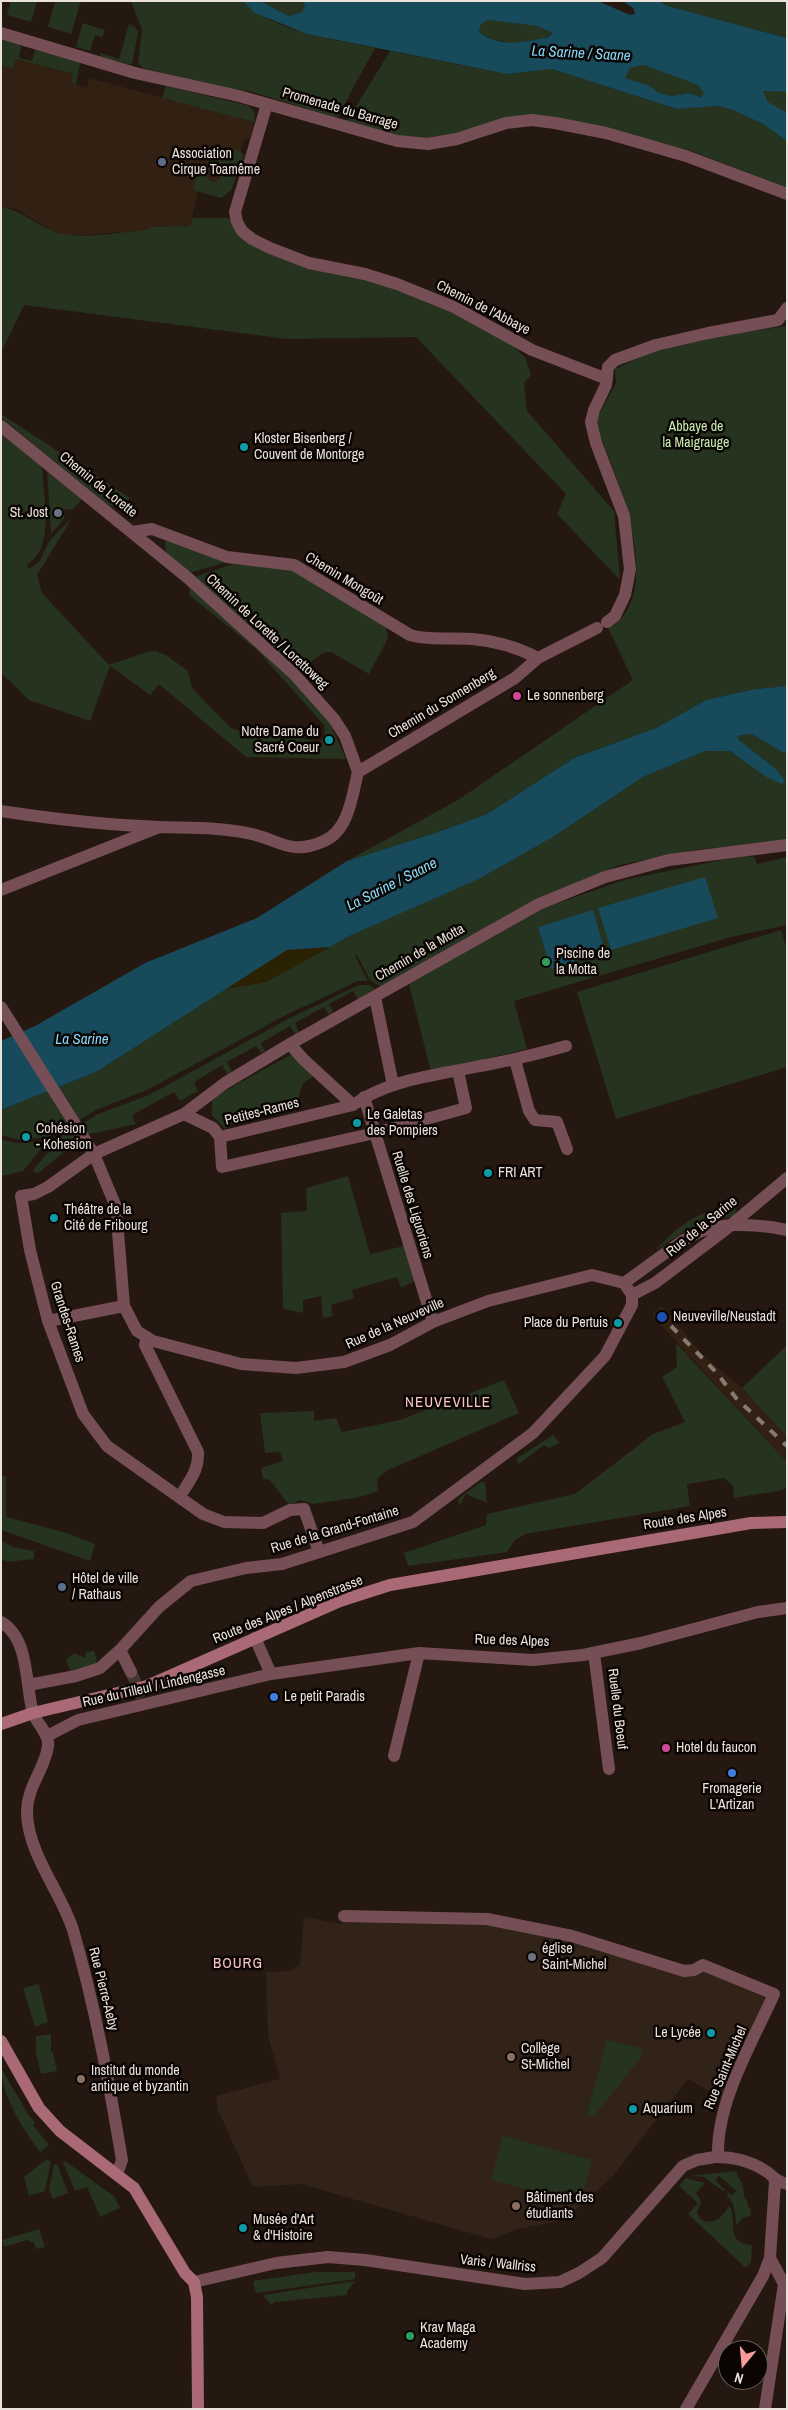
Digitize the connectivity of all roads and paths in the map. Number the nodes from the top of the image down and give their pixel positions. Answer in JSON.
{"nodes":[{"id":1,"x":1,"y":33,"type":"edge"},
{"id":2,"x":267,"y":104,"type":"junction"},
{"id":3,"x":787,"y":194,"type":"edge"},
{"id":4,"x":787,"y":308,"type":"edge"},
{"id":5,"x":607,"y":378,"type":"junction"},
{"id":6,"x":1,"y":426,"type":"edge"},
{"id":7,"x":132,"y":532,"type":"junction"},
{"id":8,"x":538,"y":658,"type":"junction"},
{"id":9,"x":358,"y":772,"type":"junction"},
{"id":10,"x":1,"y":811,"type":"edge"},
{"id":11,"x":159,"y":827,"type":"junction"},
{"id":12,"x":787,"y":844,"type":"edge"},
{"id":13,"x":1,"y":890,"type":"edge"},
{"id":14,"x":375,"y":997,"type":"junction"},
{"id":15,"x":1,"y":1007,"type":"edge"},
{"id":16,"x":290,"y":1044,"type":"junction"},
{"id":17,"x":566,"y":1046,"type":"dead end"},
{"id":18,"x":515,"y":1060,"type":"junction"},
{"id":19,"x":458,"y":1071,"type":"junction"},
{"id":20,"x":393,"y":1085,"type":"junction"},
{"id":21,"x":358,"y":1101,"type":"junction"},
{"id":22,"x":184,"y":1114,"type":"junction"},
{"id":23,"x":375,"y":1133,"type":"junction"},
{"id":24,"x":220,"y":1137,"type":"junction"},
{"id":25,"x":567,"y":1150,"type":"dead end"},
{"id":26,"x":94,"y":1154,"type":"junction"},
{"id":27,"x":787,"y":1178,"type":"edge"},
{"id":28,"x":787,"y":1230,"type":"edge"},
{"id":29,"x":624,"y":1283,"type":"junction"},
{"id":30,"x":632,"y":1295,"type":"junction"},
{"id":31,"x":124,"y":1306,"type":"junction"},
{"id":32,"x":48,"y":1321,"type":"junction"},
{"id":33,"x":433,"y":1322,"type":"junction"},
{"id":34,"x":147,"y":1337,"type":"junction"},
{"id":35,"x":181,"y":1494,"type":"junction"},
{"id":36,"x":787,"y":1522,"type":"edge"},
{"id":37,"x":589,"y":1551,"type":"joint"},
{"id":38,"x":319,"y":1552,"type":"junction"},
{"id":39,"x":787,"y":1608,"type":"edge"},
{"id":40,"x":1,"y":1622,"type":"edge"},
{"id":41,"x":255,"y":1638,"type":"junction"},
{"id":42,"x":120,"y":1650,"type":"junction"},
{"id":43,"x":594,"y":1653,"type":"junction"},
{"id":44,"x":419,"y":1654,"type":"junction"},
{"id":45,"x":131,"y":1672,"type":"tunnel mouth"},
{"id":46,"x":270,"y":1674,"type":"junction"},
{"id":47,"x":28,"y":1685,"type":"junction"},
{"id":48,"x":33,"y":1713,"type":"junction"},
{"id":49,"x":1,"y":1724,"type":"edge"},
{"id":50,"x":48,"y":1738,"type":"junction"},
{"id":51,"x":394,"y":1756,"type":"dead end"},
{"id":52,"x":609,"y":1769,"type":"dead end"},
{"id":53,"x":344,"y":1916,"type":"dead end"},
{"id":54,"x":1,"y":2041,"type":"edge"},
{"id":55,"x":717,"y":2157,"type":"junction"},
{"id":56,"x":117,"y":2174,"type":"junction"},
{"id":57,"x":781,"y":2182,"type":"edge"},
{"id":58,"x":770,"y":2258,"type":"junction"},
{"id":59,"x":194,"y":2282,"type":"junction"},
{"id":60,"x":198,"y":2409,"type":"edge"},
{"id":61,"x":686,"y":2409,"type":"edge"},
{"id":62,"x":765,"y":2409,"type":"edge"}],
"edges":[{"from":1,"to":2,"type":"street","name":"Promenade du Barrage"},
{"from":2,"to":3,"type":"street","name":"Promenade du Barrage"},
{"from":2,"to":5,"type":"street","name":"Chemin de l'Abbaye"},
{"from":4,"to":5,"type":"street"},
{"from":5,"to":8,"type":"street"},
{"from":6,"to":7,"type":"street","name":"Chemin de Lorette"},
{"from":7,"to":8,"type":"street","name":"Chemin Mongoût"},
{"from":7,"to":9,"type":"street","name":"Chemin de Lorette / Lorettoweg"},
{"from":8,"to":9,"type":"street","name":"Chemin du Sonnenberg"},
{"from":9,"to":11,"type":"street"},
{"from":10,"to":11,"type":"street"},
{"from":11,"to":13,"type":"street"},
{"from":12,"to":14,"type":"street","name":"Chemin de la Motta"},
{"from":14,"to":16,"type":"street","name":"Chemin de la Motta"},
{"from":14,"to":20,"type":"street"},
{"from":15,"to":26,"type":"street","name":"Rue de la Neuveville"},
{"from":16,"to":21,"type":"street"},
{"from":16,"to":22,"type":"street","name":"Chemin de la Motta"},
{"from":17,"to":18,"type":"street","name":"Petites-Rames"},
{"from":18,"to":19,"type":"street","name":"Petites-Rames"},
{"from":18,"to":25,"type":"street"},
{"from":19,"to":20,"type":"street","name":"Petites-Rames"},
{"from":19,"to":23,"type":"street"},
{"from":20,"to":21,"type":"street","name":"Petites-Rames"},
{"from":21,"to":23,"type":"street","name":"Ruelle des Liguoriens"},
{"from":21,"to":24,"type":"street","name":"Petites-Rames"},
{"from":22,"to":24,"type":"street","name":"Petites-Rames"},
{"from":22,"to":26,"type":"street","name":"Chemin de la Motta"},
{"from":23,"to":24,"type":"street"},
{"from":23,"to":33,"type":"street","name":"Ruelle des Liguoriens"},
{"from":26,"to":31,"type":"street","name":"Rue de la Neuveville"},
{"from":26,"to":32,"type":"street","name":"Grandes-Rames"},
{"from":27,"to":30,"type":"street","name":"Rue de la Sarine"},
{"from":28,"to":29,"type":"street","bridge":true},
{"from":29,"to":30,"type":"street"},
{"from":29,"to":33,"type":"street","name":"Rue de la Neuveville"},
{"from":30,"to":38,"type":"street","name":"Rue de la Grand-Fontaine"},
{"from":31,"to":32,"type":"street"},
{"from":31,"to":34,"type":"street","name":"Rue de la Neuveville"},
{"from":32,"to":35,"type":"street","name":"Grandes-Rames"},
{"from":33,"to":34,"type":"street","name":"Rue de la Neuveville"},
{"from":34,"to":35,"type":"street"},
{"from":35,"to":38,"type":"street","name":"Grandes-Rames"},
{"from":36,"to":37,"type":"main road","name":"Route des Alpes"},
{"from":37,"to":41,"type":"main road","name":"Route des Alpes / Alpenstrasse"},
{"from":38,"to":42,"type":"street","name":"Rue de la Grand-Fontaine"},
{"from":39,"to":43,"type":"street","name":"Rue des Alpes"},
{"from":40,"to":47,"type":"street"},
{"from":41,"to":46,"type":"street"},
{"from":41,"to":48,"type":"main road","name":"Route des Alpes / Alpenstrasse"},
{"from":42,"to":45,"type":"street"},
{"from":42,"to":47,"type":"street","name":"Rue de la Grand-Fontaine"},
{"from":43,"to":44,"type":"street","name":"Rue des Alpes"},
{"from":43,"to":52,"type":"street","name":"Ruelle du Boeuf"},
{"from":44,"to":46,"type":"street","name":"Rue des Alpes"},
{"from":44,"to":51,"type":"street"},
{"from":46,"to":50,"type":"street","name":"Rue du Tilleul / Lindengasse"},
{"from":47,"to":48,"type":"street"},
{"from":48,"to":49,"type":"main road","name":"Route des Alpes / Alpenstrasse"},
{"from":48,"to":50,"type":"street"},
{"from":50,"to":56,"type":"street","name":"Rue Pierre-Aeby"},
{"from":53,"to":55,"type":"street","name":"Rue Saint-Michel"},
{"from":54,"to":56,"type":"main road"},
{"from":55,"to":57,"type":"street","name":"Varis / Wallriss"},
{"from":55,"to":59,"type":"street","name":"Varis / Wallriss"},
{"from":56,"to":59,"type":"main road"},
{"from":57,"to":58,"type":"street"},
{"from":58,"to":61,"type":"street"},
{"from":58,"to":62,"type":"street"},
{"from":59,"to":60,"type":"main road"}]}
